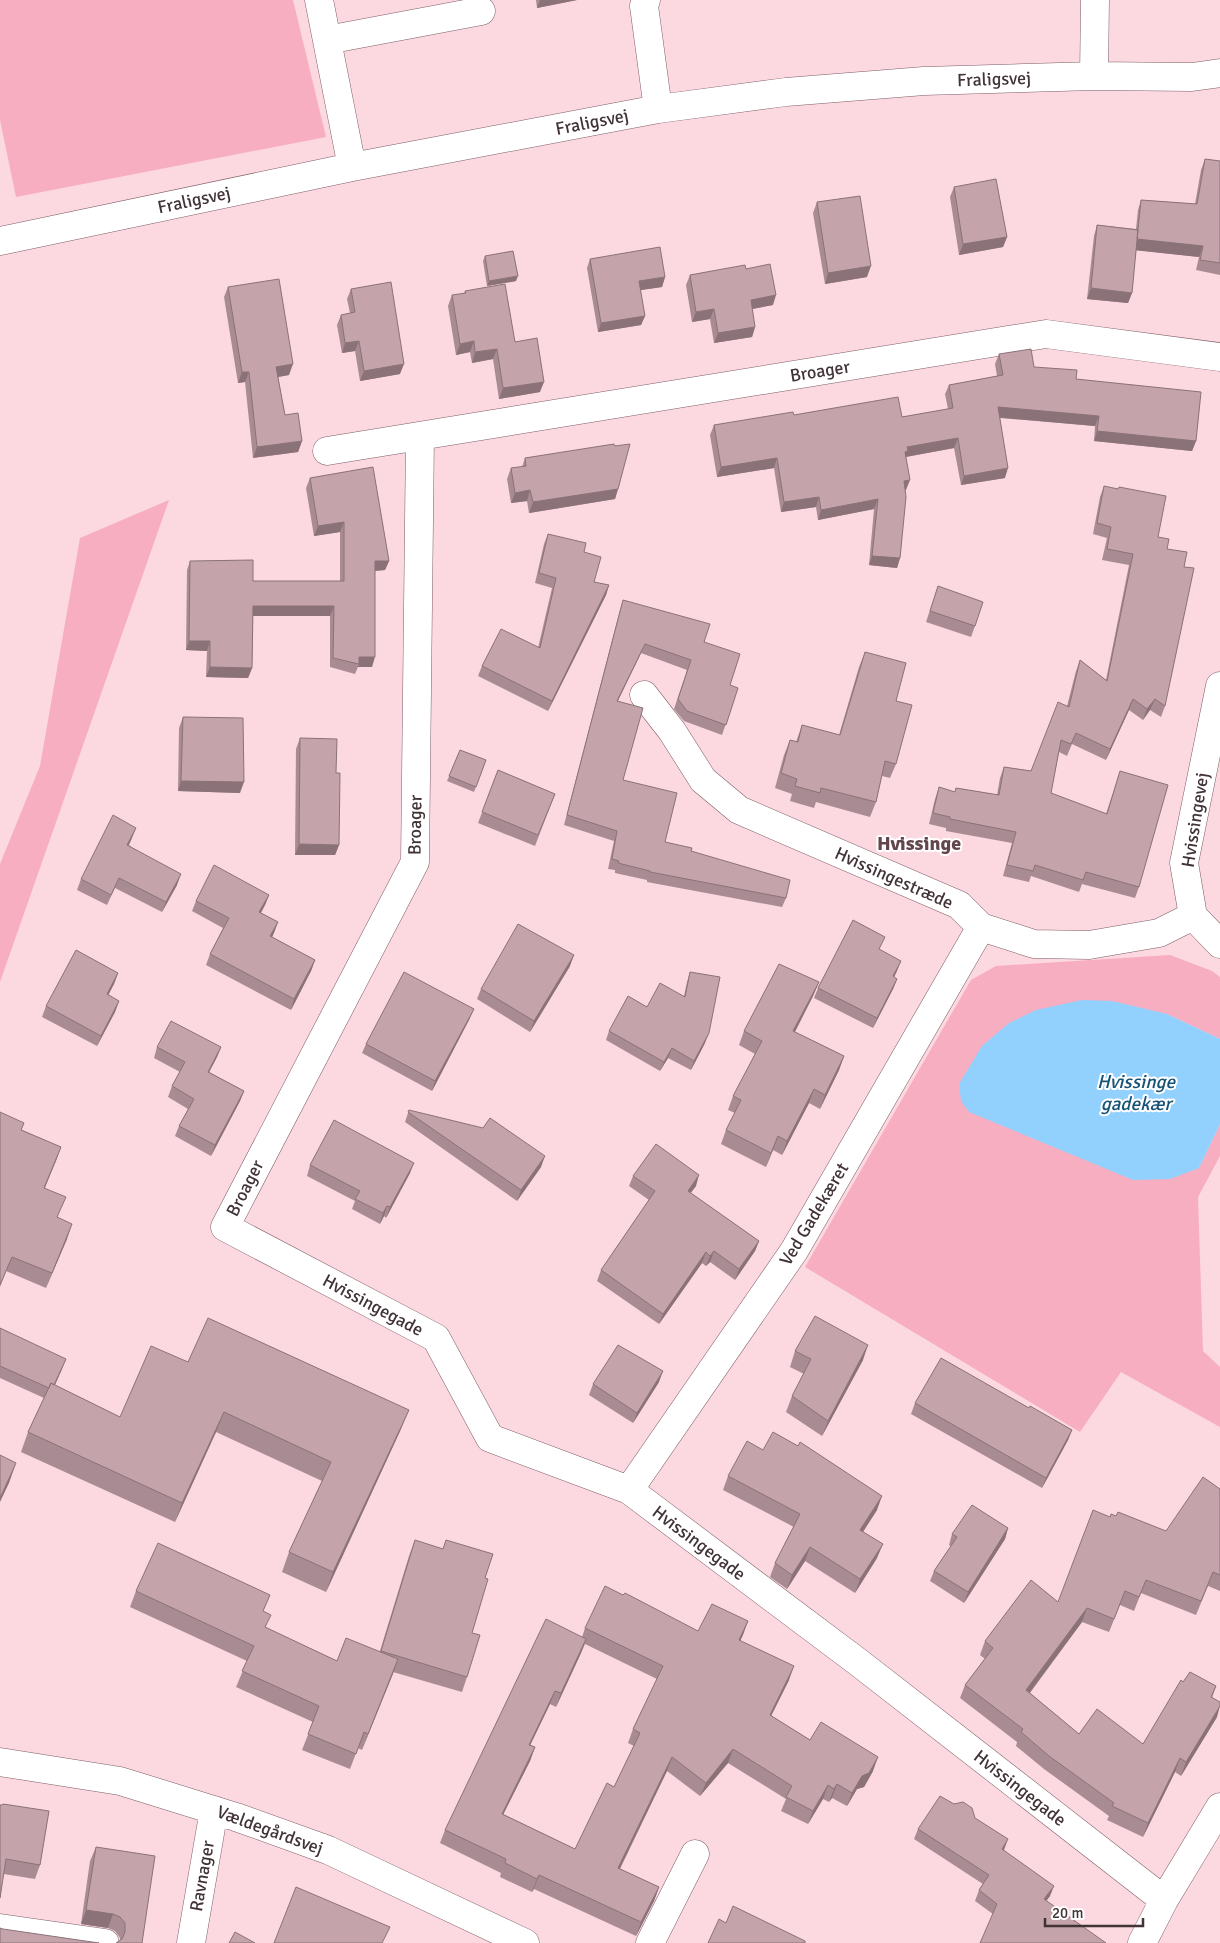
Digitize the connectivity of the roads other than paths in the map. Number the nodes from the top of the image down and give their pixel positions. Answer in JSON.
{"nodes":[{"id":1,"x":319,"y":0,"type":"edge"},
{"id":2,"x":646,"y":0,"type":"edge"},
{"id":3,"x":1095,"y":0,"type":"edge"},
{"id":4,"x":481,"y":12,"type":"dead end"},
{"id":5,"x":327,"y":40,"type":"junction"},
{"id":6,"x":1220,"y":72,"type":"edge"},
{"id":7,"x":1094,"y":76,"type":"junction"},
{"id":8,"x":1192,"y":77,"type":"junction"},
{"id":9,"x":1220,"y":87,"type":"edge"},
{"id":10,"x":658,"y":109,"type":"junction"},
{"id":11,"x":352,"y":167,"type":"junction"},
{"id":12,"x":0,"y":241,"type":"edge"},
{"id":13,"x":1220,"y":357,"type":"edge"},
{"id":14,"x":420,"y":436,"type":"junction"},
{"id":15,"x":327,"y":451,"type":"dead end"},
{"id":16,"x":1220,"y":686,"type":"edge"},
{"id":17,"x":644,"y":694,"type":"dead end"},
{"id":18,"x":1193,"y":916,"type":"junction"},
{"id":19,"x":981,"y":927,"type":"junction"},
{"id":20,"x":1220,"y":944,"type":"edge"},
{"id":21,"x":225,"y":1227,"type":"joint"},
{"id":22,"x":629,"y":1490,"type":"junction"},
{"id":23,"x":0,"y":1762,"type":"edge"},
{"id":24,"x":1220,"y":1807,"type":"edge"},
{"id":25,"x":214,"y":1810,"type":"junction"},
{"id":26,"x":695,"y":1854,"type":"dead end"},
{"id":27,"x":1164,"y":1900,"type":"junction"},
{"id":28,"x":0,"y":1928,"type":"edge"},
{"id":29,"x":105,"y":1943,"type":"edge"},
{"id":30,"x":191,"y":1943,"type":"edge"},
{"id":31,"x":524,"y":1943,"type":"edge"},
{"id":32,"x":650,"y":1943,"type":"edge"},
{"id":33,"x":1142,"y":1943,"type":"edge"}],
"edges":[{"from":1,"to":5,"type":"street"},
{"from":2,"to":10,"type":"street"},
{"from":3,"to":7,"type":"street"},
{"from":4,"to":5,"type":"street"},
{"from":5,"to":11,"type":"street"},
{"from":6,"to":8,"type":"street","name":"Fraligsvej"},
{"from":7,"to":8,"type":"street","name":"Fraligsvej"},
{"from":7,"to":10,"type":"street","name":"Fraligsvej"},
{"from":8,"to":9,"type":"street","name":"Fraligsvej"},
{"from":10,"to":11,"type":"street","name":"Fraligsvej"},
{"from":11,"to":12,"type":"street","name":"Fraligsvej"},
{"from":13,"to":14,"type":"street","name":"Broager"},
{"from":14,"to":15,"type":"street","name":"Broager"},
{"from":14,"to":21,"type":"street","name":"Broager"},
{"from":16,"to":18,"type":"street","name":"Hvissingevej"},
{"from":17,"to":19,"type":"street","name":"Hvissingestræde"},
{"from":18,"to":19,"type":"street","name":"Hvissingestræde"},
{"from":18,"to":20,"type":"street"},
{"from":19,"to":22,"type":"street","name":"Ved Gadekæret"},
{"from":21,"to":22,"type":"street","name":"Hvissingegade"},
{"from":22,"to":27,"type":"street","name":"Hvissingegade"},
{"from":23,"to":25,"type":"street","name":"Vældegårdsvej"},
{"from":24,"to":27,"type":"street"},
{"from":25,"to":30,"type":"street","name":"Ravnager"},
{"from":25,"to":31,"type":"street","name":"Vældegårdsvej"},
{"from":26,"to":32,"type":"street"},
{"from":27,"to":33,"type":"street"},
{"from":28,"to":29,"type":"street"}]}
